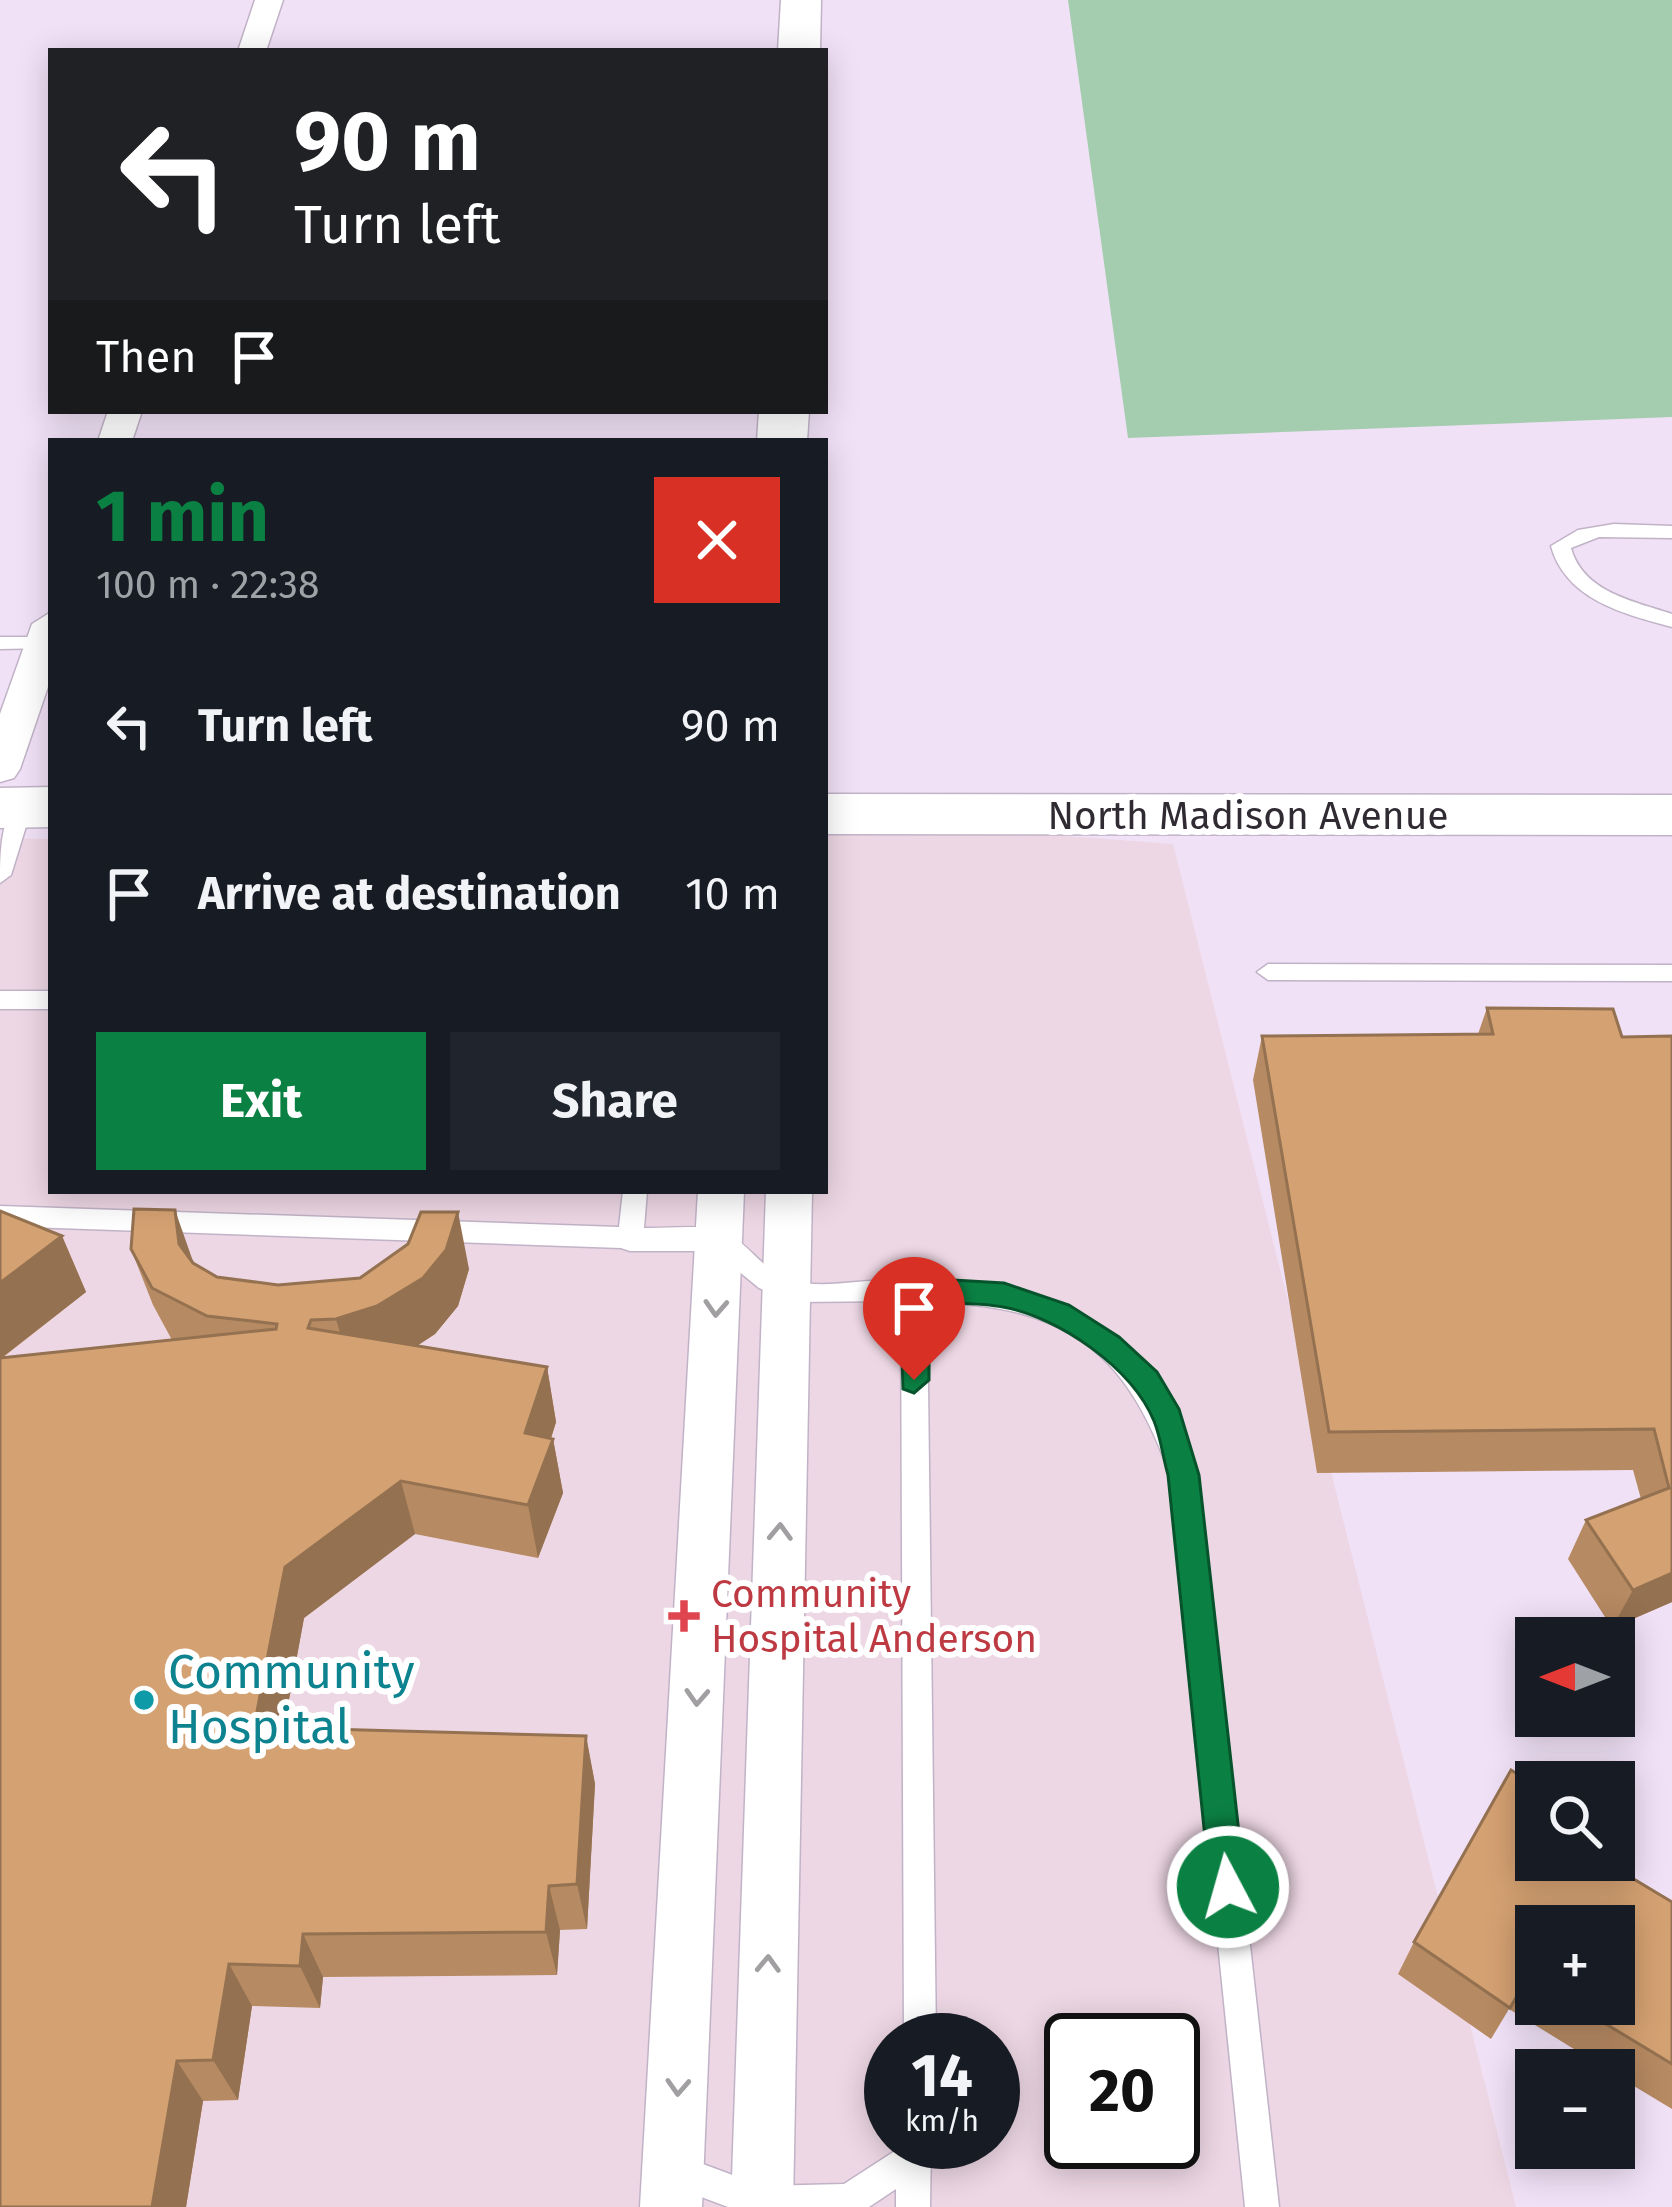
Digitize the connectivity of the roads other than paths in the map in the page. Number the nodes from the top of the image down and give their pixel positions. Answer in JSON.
{"nodes":[{"id":1,"x":269,"y":0,"type":"edge"},
{"id":2,"x":801,"y":0,"type":"edge"},
{"id":3,"x":252,"y":48,"type":"edge"},
{"id":4,"x":799,"y":48,"type":"edge"},
{"id":5,"x":1672,"y":532,"type":"edge"},
{"id":6,"x":1672,"y":621,"type":"edge"},
{"id":7,"x":48,"y":634,"type":"edge"},
{"id":8,"x":0,"y":643,"type":"edge"},
{"id":9,"x":39,"y":695,"type":"edge"},
{"id":10,"x":18,"y":798,"type":"edge"},
{"id":11,"x":828,"y":814,"type":"edge"},
{"id":12,"x":1672,"y":815,"type":"edge"},
{"id":13,"x":0,"y":875,"type":"edge"},
{"id":14,"x":1268,"y":972,"type":"dead end"},
{"id":15,"x":1672,"y":973,"type":"edge"},
{"id":16,"x":0,"y":1000,"type":"edge"},
{"id":17,"x":48,"y":1000,"type":"edge"},
{"id":18,"x":635,"y":1194,"type":"edge"},
{"id":19,"x":790,"y":1194,"type":"edge"},
{"id":20,"x":0,"y":1216,"type":"edge"},
{"id":21,"x":720,"y":1216,"type":"edge"},
{"id":22,"x":630,"y":1240,"type":"junction"},
{"id":23,"x":786,"y":1290,"type":"junction"},
{"id":24,"x":914,"y":1290,"type":"junction"},
{"id":25,"x":920,"y":2013,"type":"edge"},
{"id":26,"x":890,"y":2169,"type":"edge"},
{"id":27,"x":914,"y":2169,"type":"edge"},
{"id":28,"x":673,"y":2189,"type":"edge"},
{"id":29,"x":762,"y":2205,"type":"edge"},
{"id":30,"x":913,"y":2207,"type":"edge"},
{"id":31,"x":1262,"y":2207,"type":"edge"}],
"edges":[{"from":1,"to":3,"type":"street"},
{"from":2,"to":4,"type":"street"},
{"from":5,"to":6,"type":"lane"},
{"from":7,"to":8,"type":"lane"},
{"from":7,"to":9,"type":"street"},
{"from":9,"to":10,"type":"street"},
{"from":10,"to":13,"type":"lane"},
{"from":11,"to":12,"type":"street","name":"North Madison Avenue"},
{"from":14,"to":15,"type":"lane"},
{"from":16,"to":17,"type":"lane"},
{"from":18,"to":22,"type":"lane"},
{"from":19,"to":23,"type":"street"},
{"from":20,"to":22,"type":"lane"},
{"from":21,"to":22,"type":"lane"},
{"from":21,"to":23,"type":"lane"},
{"from":21,"to":28,"type":"street","one_way":true},
{"from":23,"to":24,"type":"lane"},
{"from":29,"to":23,"type":"street","one_way":true},
{"from":24,"to":25,"type":"lane"},
{"from":24,"to":31,"type":"lane"},
{"from":26,"to":29,"type":"lane"},
{"from":27,"to":30,"type":"lane"},
{"from":28,"to":29,"type":"lane"}]}
